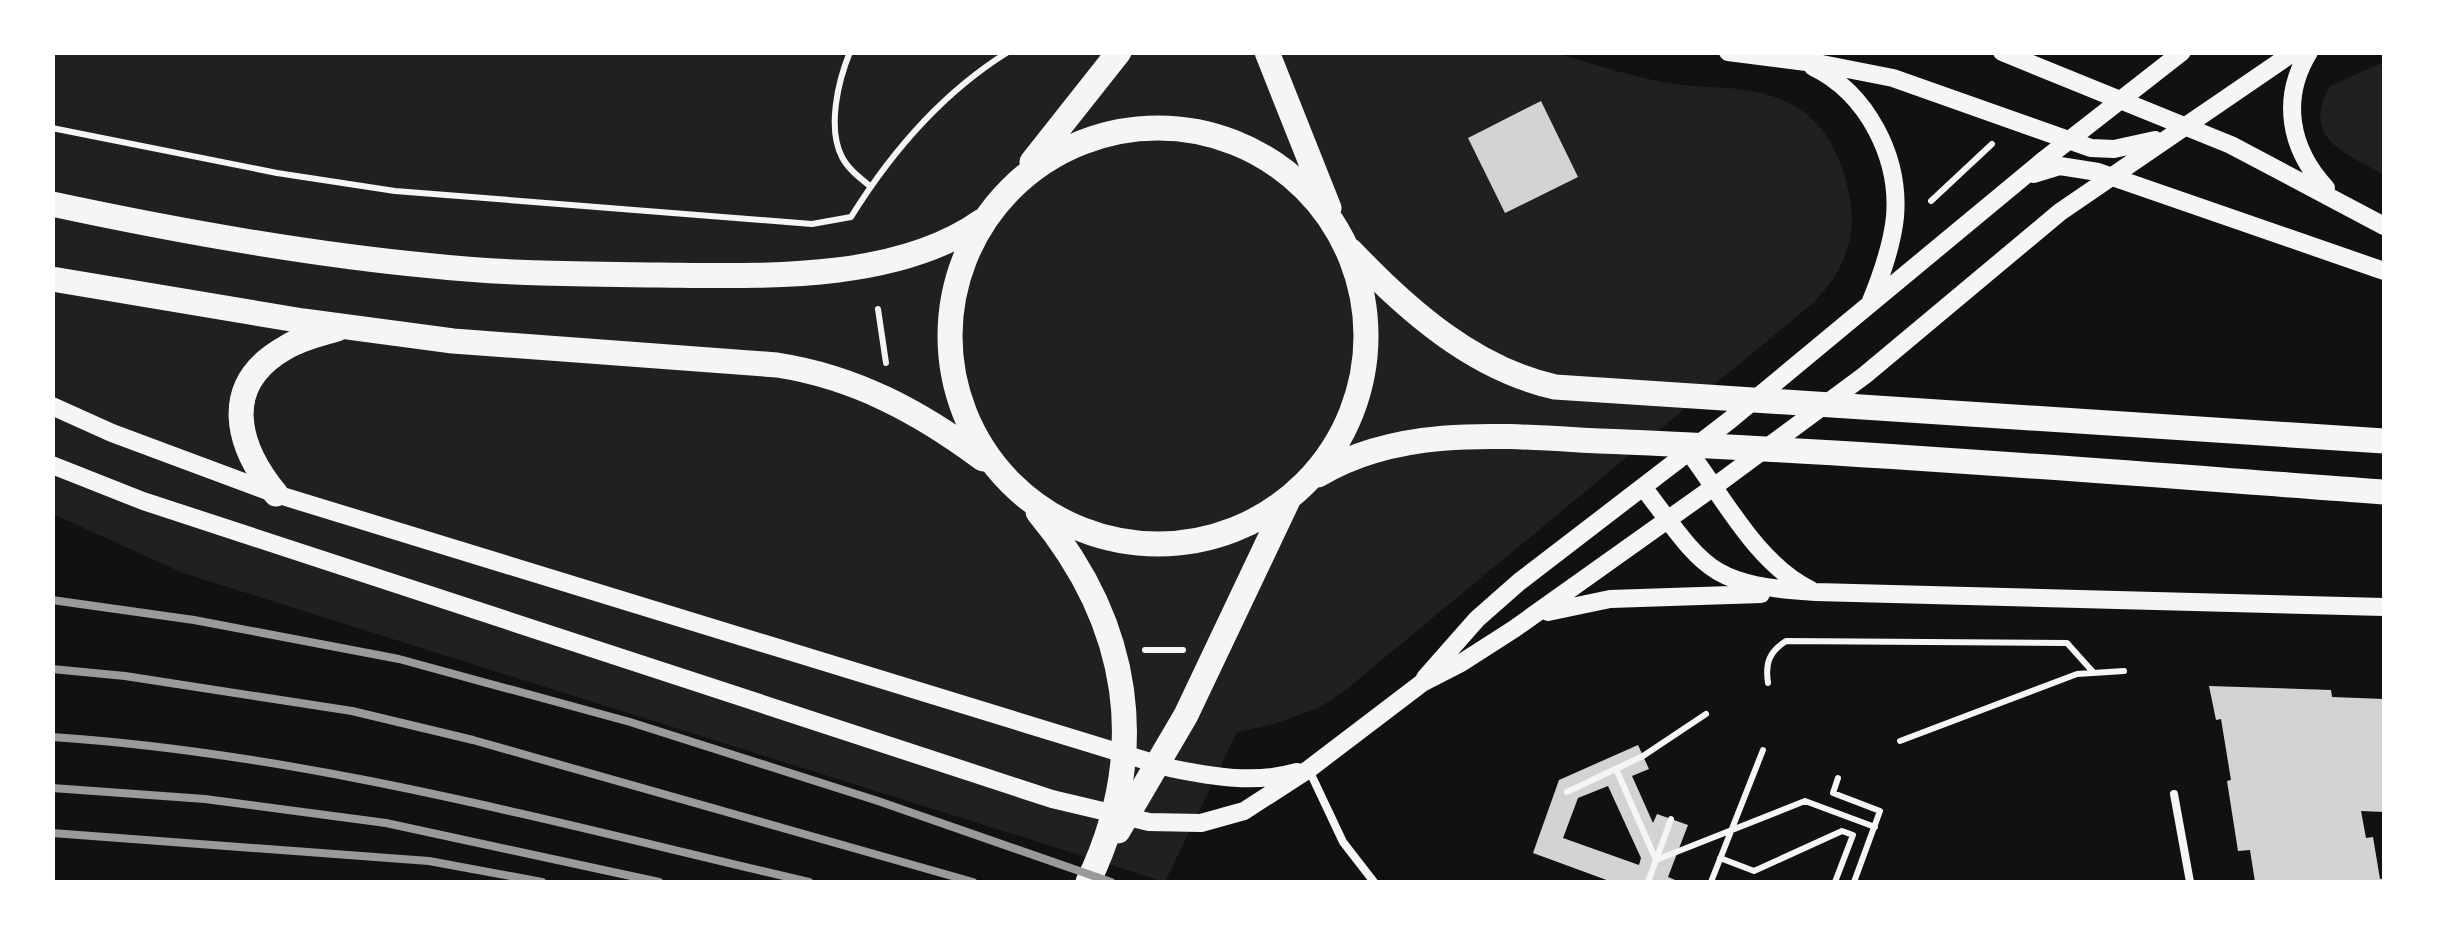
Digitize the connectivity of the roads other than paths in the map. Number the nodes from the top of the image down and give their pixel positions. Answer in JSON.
{"nodes":[{"id":1,"x":1119,"y":52,"type":"edge"},
{"id":2,"x":1267,"y":52,"type":"edge"},
{"id":3,"x":1728,"y":52,"type":"edge"},
{"id":4,"x":2002,"y":52,"type":"edge"},
{"id":5,"x":2182,"y":52,"type":"edge"},
{"id":6,"x":2294,"y":52,"type":"edge"},
{"id":7,"x":2310,"y":52,"type":"edge"},
{"id":8,"x":1793,"y":60,"type":"junction"},
{"id":9,"x":2122,"y":99,"type":"junction"},
{"id":10,"x":2187,"y":126,"type":"junction"},
{"id":11,"x":2068,"y":141,"type":"junction"},
{"id":12,"x":2112,"y":176,"type":"junction"},
{"id":13,"x":2022,"y":179,"type":"junction"},
{"id":14,"x":1011,"y":189,"type":"junction"},
{"id":15,"x":2337,"y":198,"type":"junction"},
{"id":16,"x":52,"y":204,"type":"edge"},
{"id":17,"x":988,"y":216,"type":"junction"},
{"id":18,"x":2384,"y":226,"type":"edge"},
{"id":19,"x":1342,"y":238,"type":"junction"},
{"id":20,"x":2384,"y":272,"type":"edge"},
{"id":21,"x":52,"y":280,"type":"edge"},
{"id":22,"x":1869,"y":306,"type":"junction"},
{"id":23,"x":342,"y":327,"type":"junction"},
{"id":24,"x":52,"y":406,"type":"edge"},
{"id":25,"x":2384,"y":442,"type":"edge"},
{"id":26,"x":1689,"y":452,"type":"junction"},
{"id":27,"x":52,"y":465,"type":"edge"},
{"id":28,"x":995,"y":468,"type":"junction"},
{"id":29,"x":1715,"y":486,"type":"junction"},
{"id":30,"x":1643,"y":487,"type":"junction"},
{"id":31,"x":1296,"y":491,"type":"junction"},
{"id":32,"x":2384,"y":492,"type":"edge"},
{"id":33,"x":276,"y":494,"type":"junction"},
{"id":34,"x":1022,"y":494,"type":"junction"},
{"id":35,"x":1668,"y":520,"type":"junction"},
{"id":36,"x":1816,"y":592,"type":"junction"},
{"id":37,"x":2384,"y":607,"type":"edge"},
{"id":38,"x":1529,"y":619,"type":"junction"},
{"id":39,"x":1422,"y":683,"type":"junction"},
{"id":40,"x":1309,"y":769,"type":"junction"},
{"id":41,"x":2174,"y":794,"type":"dead end"},
{"id":42,"x":1101,"y":856,"type":"junction"},
{"id":43,"x":1088,"y":882,"type":"edge"},
{"id":44,"x":1374,"y":882,"type":"edge"},
{"id":45,"x":2190,"y":882,"type":"edge"}],
"edges":[{"from":1,"to":14,"type":"main road"},
{"from":2,"to":19,"type":"main road"},
{"from":3,"to":8,"type":"street"},
{"from":4,"to":9,"type":"street"},
{"from":5,"to":9,"type":"street"},
{"from":6,"to":10,"type":"street"},
{"from":7,"to":15,"type":"street"},
{"from":8,"to":11,"type":"street"},
{"from":8,"to":22,"type":"street"},
{"from":9,"to":10,"type":"street"},
{"from":9,"to":11,"type":"street"},
{"from":10,"to":11,"type":"street"},
{"from":10,"to":12,"type":"street"},
{"from":10,"to":15,"type":"street"},
{"from":11,"to":13,"type":"street"},
{"from":12,"to":13,"type":"street"},
{"from":12,"to":20,"type":"street"},
{"from":12,"to":29,"type":"street"},
{"from":13,"to":22,"type":"street"},
{"from":14,"to":17,"type":"main road"},
{"from":14,"to":19,"type":"main road"},
{"from":15,"to":18,"type":"street"},
{"from":16,"to":17,"type":"main road"},
{"from":17,"to":28,"type":"main road"},
{"from":19,"to":25,"type":"main road"},
{"from":19,"to":31,"type":"main road"},
{"from":21,"to":23,"type":"main road"},
{"from":22,"to":26,"type":"street"},
{"from":23,"to":28,"type":"main road"},
{"from":23,"to":33,"type":"main road"},
{"from":24,"to":33,"type":"street"},
{"from":26,"to":29,"type":"street"},
{"from":26,"to":30,"type":"street"},
{"from":27,"to":40,"type":"street"},
{"from":28,"to":34,"type":"main road"},
{"from":29,"to":35,"type":"street"},
{"from":29,"to":36,"type":"street"},
{"from":30,"to":35,"type":"street"},
{"from":30,"to":39,"type":"street"},
{"from":31,"to":32,"type":"main road"},
{"from":31,"to":34,"type":"main road"},
{"from":31,"to":42,"type":"main road"},
{"from":33,"to":40,"type":"street"},
{"from":34,"to":42,"type":"main road"},
{"from":35,"to":36,"type":"street"},
{"from":35,"to":38,"type":"street"},
{"from":36,"to":37,"type":"street"},
{"from":36,"to":38,"type":"street"},
{"from":38,"to":39,"type":"street"},
{"from":39,"to":40,"type":"street"},
{"from":40,"to":44,"type":"lane"},
{"from":41,"to":45,"type":"lane"},
{"from":42,"to":43,"type":"main road"}]}
